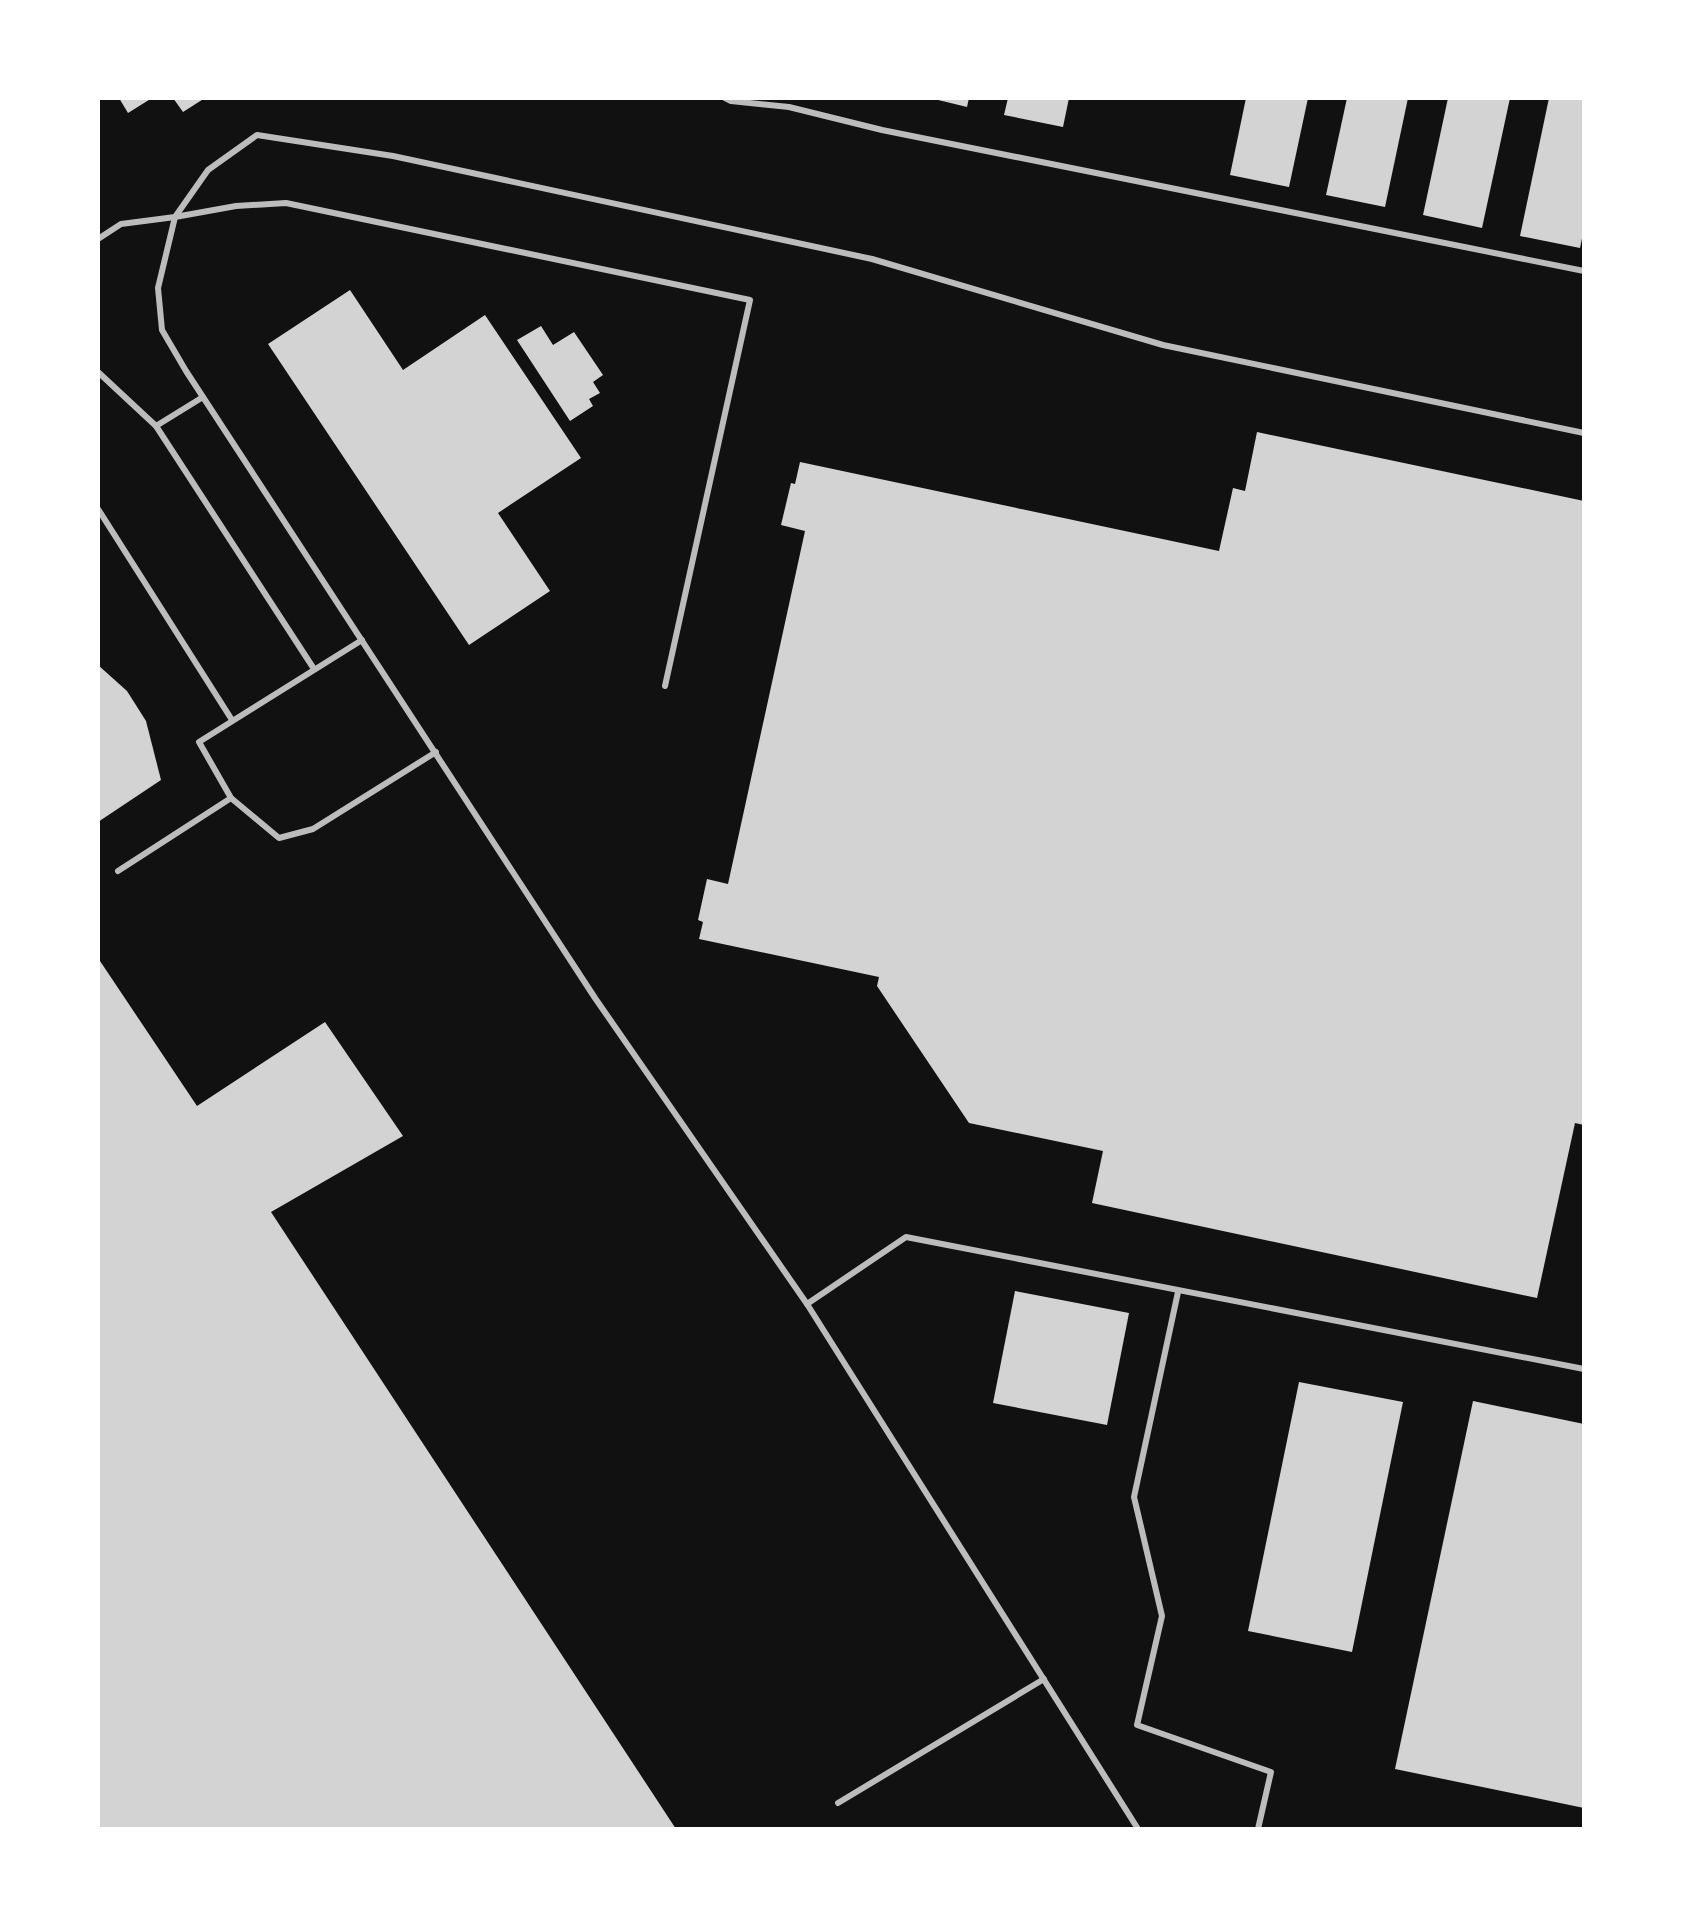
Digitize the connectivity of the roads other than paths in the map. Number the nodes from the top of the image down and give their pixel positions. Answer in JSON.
{"nodes":[{"id":1,"x":725,"y":98,"type":"edge"},
{"id":2,"x":175,"y":217,"type":"junction"},
{"id":3,"x":98,"y":239,"type":"edge"},
{"id":4,"x":1584,"y":271,"type":"edge"},
{"id":5,"x":98,"y":372,"type":"edge"},
{"id":6,"x":203,"y":397,"type":"junction"},
{"id":7,"x":156,"y":426,"type":"junction"},
{"id":8,"x":1584,"y":433,"type":"edge"},
{"id":9,"x":98,"y":509,"type":"edge"},
{"id":10,"x":362,"y":640,"type":"junction"},
{"id":11,"x":314,"y":669,"type":"junction"},
{"id":12,"x":665,"y":686,"type":"dead end"},
{"id":13,"x":232,"y":720,"type":"junction"},
{"id":14,"x":436,"y":752,"type":"junction"},
{"id":15,"x":231,"y":798,"type":"junction"},
{"id":16,"x":118,"y":871,"type":"dead end"},
{"id":17,"x":1178,"y":1292,"type":"junction"},
{"id":18,"x":807,"y":1304,"type":"junction"},
{"id":19,"x":1584,"y":1369,"type":"edge"},
{"id":20,"x":1044,"y":1679,"type":"junction"},
{"id":21,"x":838,"y":1803,"type":"dead end"},
{"id":22,"x":1138,"y":1829,"type":"edge"},
{"id":23,"x":1258,"y":1829,"type":"edge"}],
"edges":[{"from":1,"to":4,"type":"lane"},
{"from":2,"to":3,"type":"lane"},
{"from":2,"to":6,"type":"lane"},
{"from":2,"to":8,"type":"lane"},
{"from":2,"to":12,"type":"lane"},
{"from":5,"to":7,"type":"lane"},
{"from":6,"to":7,"type":"lane"},
{"from":6,"to":10,"type":"lane"},
{"from":7,"to":11,"type":"lane"},
{"from":9,"to":13,"type":"lane"},
{"from":10,"to":11,"type":"lane"},
{"from":10,"to":14,"type":"lane"},
{"from":11,"to":13,"type":"lane"},
{"from":13,"to":15,"type":"lane"},
{"from":14,"to":15,"type":"lane"},
{"from":14,"to":18,"type":"lane"},
{"from":15,"to":16,"type":"lane"},
{"from":17,"to":18,"type":"lane"},
{"from":17,"to":19,"type":"lane"},
{"from":17,"to":23,"type":"lane"},
{"from":18,"to":20,"type":"lane"},
{"from":20,"to":21,"type":"lane"},
{"from":20,"to":22,"type":"lane"}]}
